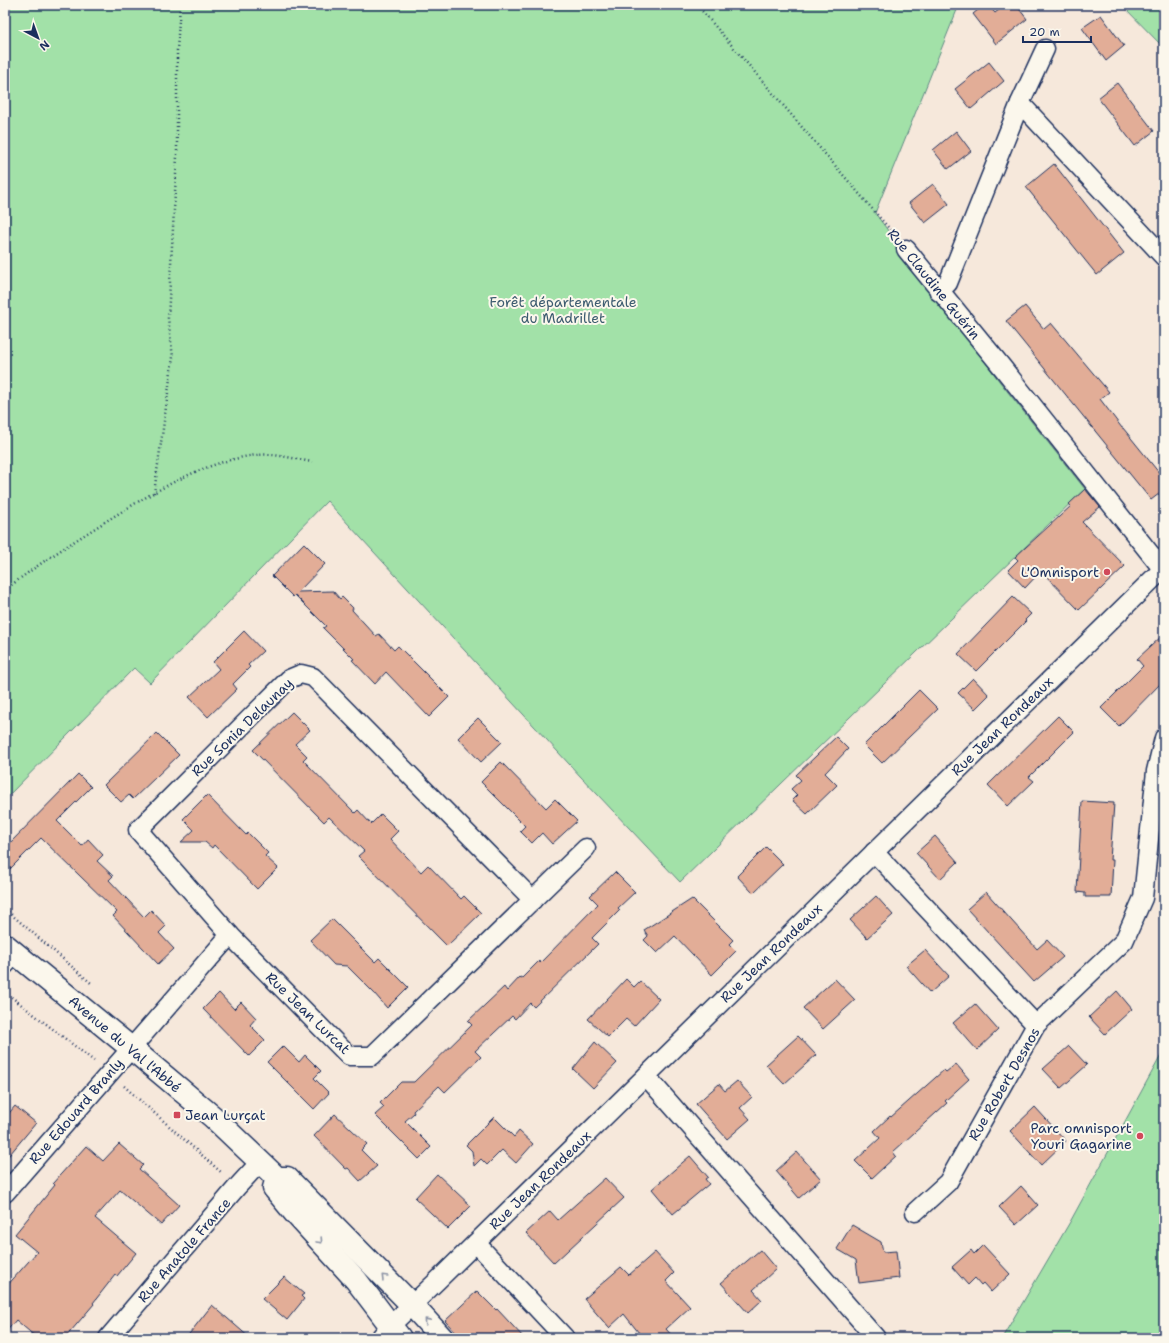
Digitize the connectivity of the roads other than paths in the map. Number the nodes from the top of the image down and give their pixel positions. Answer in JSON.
{"nodes":[{"id":1,"x":1045,"y":49,"type":"dead end"},
{"id":2,"x":1020,"y":103,"type":"junction"},
{"id":3,"x":906,"y":249,"type":"road end"},
{"id":4,"x":1164,"y":257,"type":"edge"},
{"id":5,"x":939,"y":292,"type":"junction"},
{"id":6,"x":1164,"y":569,"type":"edge"},
{"id":7,"x":1164,"y":738,"type":"edge"},
{"id":8,"x":586,"y":848,"type":"dead end"},
{"id":9,"x":874,"y":852,"type":"junction"},
{"id":10,"x":533,"y":900,"type":"junction"},
{"id":11,"x":230,"y":935,"type":"junction"},
{"id":12,"x":8,"y":955,"type":"edge"},
{"id":13,"x":1036,"y":1025,"type":"junction"},
{"id":14,"x":131,"y":1048,"type":"junction"},
{"id":15,"x":646,"y":1076,"type":"junction"},
{"id":16,"x":260,"y":1162,"type":"junction"},
{"id":17,"x":277,"y":1178,"type":"junction"},
{"id":18,"x":5,"y":1193,"type":"edge"},
{"id":19,"x":916,"y":1212,"type":"dead end"},
{"id":20,"x":476,"y":1243,"type":"junction"},
{"id":21,"x":412,"y":1305,"type":"junction"},
{"id":22,"x":390,"y":1334,"type":"edge"},
{"id":23,"x":108,"y":1338,"type":"edge"},
{"id":24,"x":442,"y":1338,"type":"edge"},
{"id":25,"x":565,"y":1338,"type":"edge"},
{"id":26,"x":876,"y":1338,"type":"edge"}],
"edges":[{"from":1,"to":2,"type":"street"},
{"from":2,"to":4,"type":"street"},
{"from":2,"to":5,"type":"street"},
{"from":3,"to":5,"type":"street","name":"Rue Claudine Guérin"},
{"from":5,"to":6,"type":"street","name":"Rue Claudine Guérin"},
{"from":6,"to":9,"type":"street","name":"Rue Jean Rondeaux"},
{"from":7,"to":13,"type":"street","name":"Rue Robert Desnos"},
{"from":8,"to":10,"type":"street","name":"Rue Jean Lurcat"},
{"from":9,"to":13,"type":"street"},
{"from":9,"to":15,"type":"street","name":"Rue Jean Rondeaux"},
{"from":10,"to":11,"type":"street","name":"Rue Jean Lurcat"},
{"from":10,"to":11,"type":"street","name":"Rue Sonia Delaunay"},
{"from":11,"to":14,"type":"street"},
{"from":12,"to":14,"type":"main road","name":"Avenue du Val l'Abbé"},
{"from":13,"to":19,"type":"street","name":"Rue Robert Desnos"},
{"from":14,"to":16,"type":"main road","name":"Avenue du Val l'Abbé"},
{"from":14,"to":18,"type":"street","name":"Rue Edouard Branly"},
{"from":15,"to":20,"type":"street","name":"Rue Jean Rondeaux"},
{"from":15,"to":26,"type":"street"},
{"from":16,"to":17,"type":"main road","name":"Avenue du Val l'Abbé"},
{"from":16,"to":23,"type":"street","name":"Rue Anatole France"},
{"from":21,"to":17,"type":"main road","name":"Avenue du Val l'Abbé","one_way":true},
{"from":17,"to":22,"type":"main road","one_way":true},
{"from":20,"to":21,"type":"street","name":"Rue Jean Rondeaux"},
{"from":20,"to":25,"type":"street"},
{"from":21,"to":22,"type":"street","name":"Rue Jean Rondeaux"},
{"from":24,"to":21,"type":"main road","name":"Avenue du Val l'Abbé","one_way":true}]}
